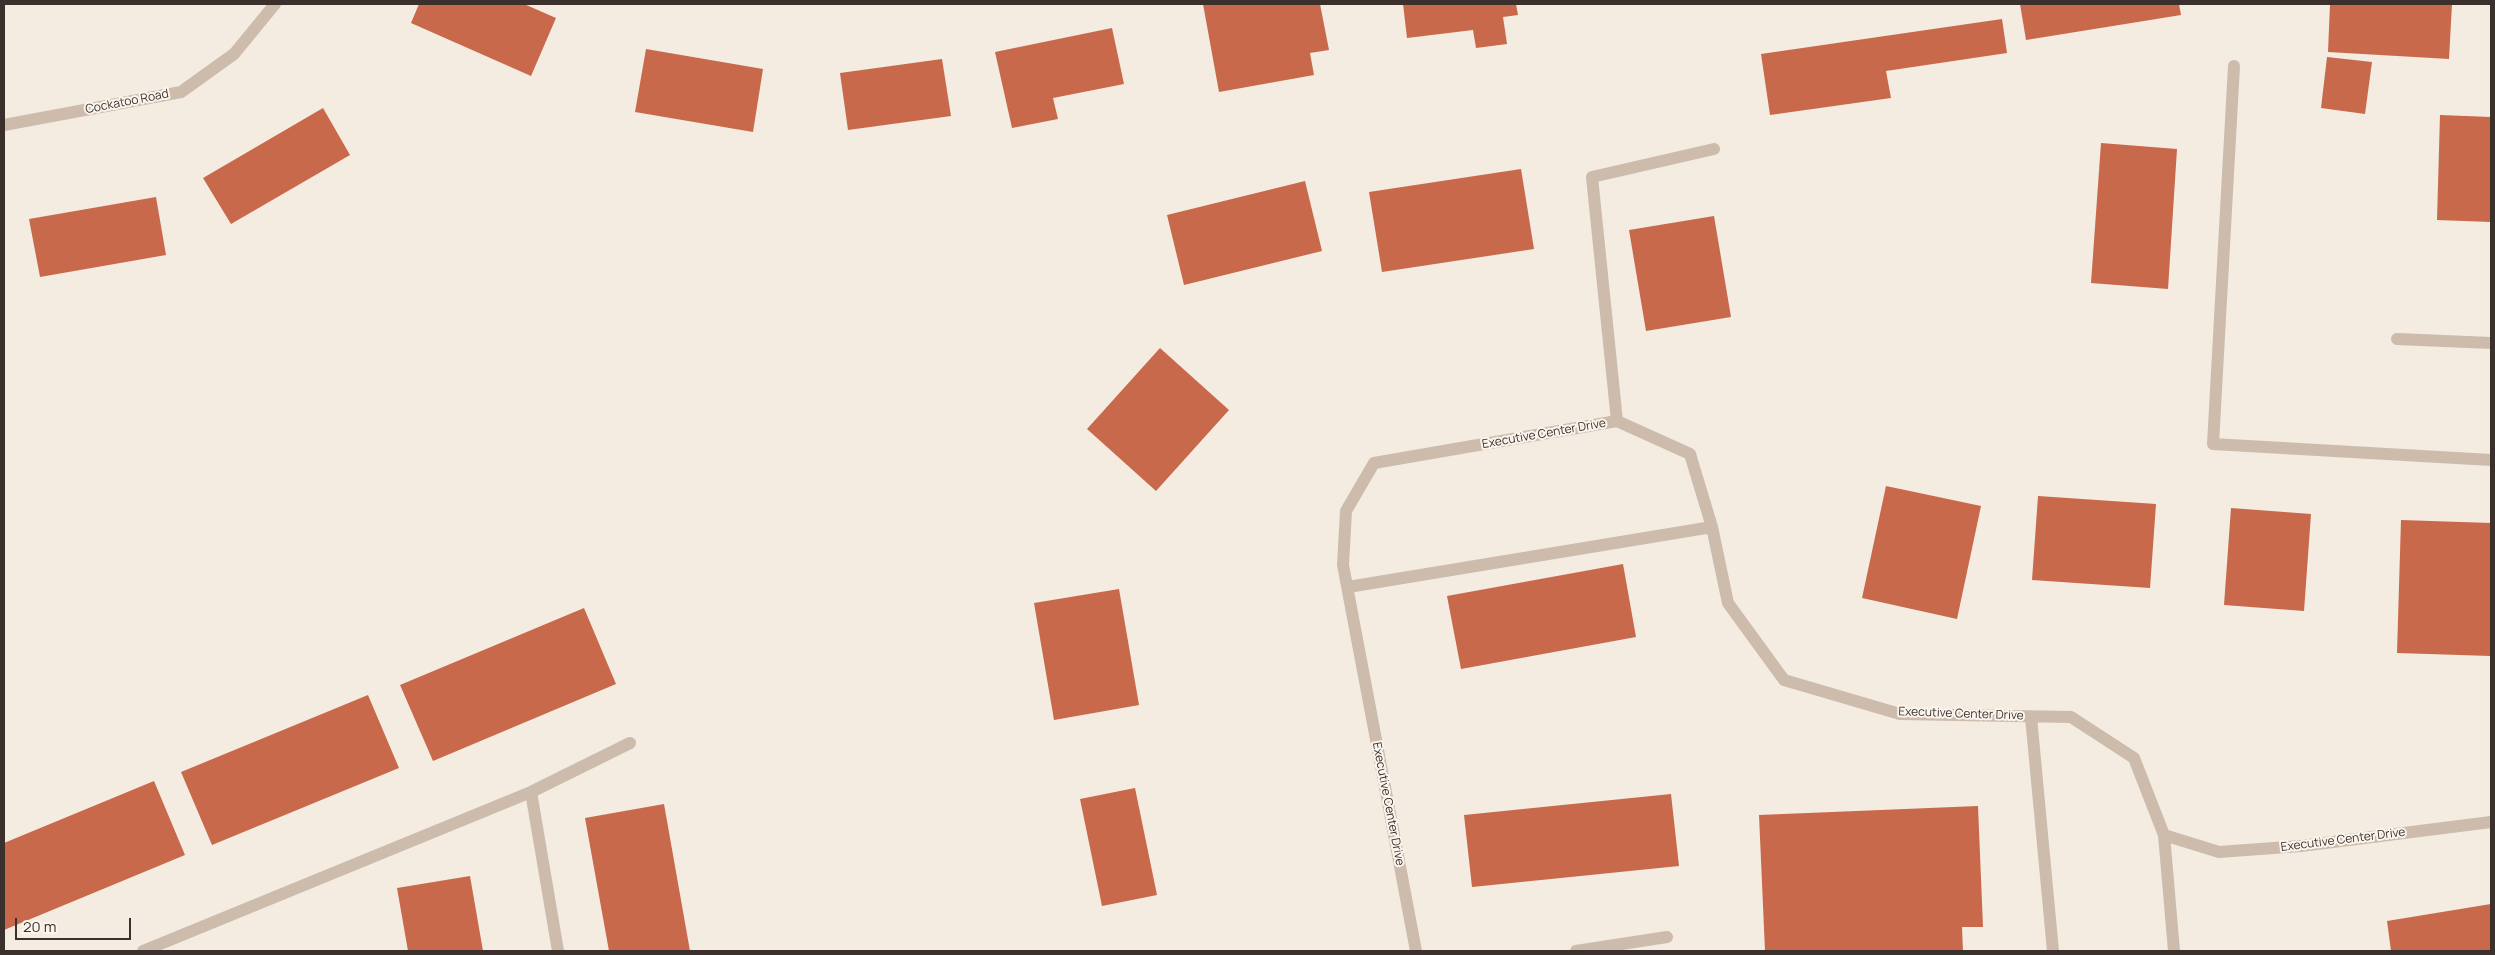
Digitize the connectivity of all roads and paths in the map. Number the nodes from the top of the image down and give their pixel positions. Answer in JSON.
{"nodes":[{"id":1,"x":275,"y":4,"type":"edge"},
{"id":2,"x":2234,"y":66,"type":"dead end"},
{"id":3,"x":4,"y":125,"type":"edge"},
{"id":4,"x":1714,"y":149,"type":"dead end"},
{"id":5,"x":2397,"y":339,"type":"dead end"},
{"id":6,"x":2491,"y":343,"type":"edge"},
{"id":7,"x":1617,"y":421,"type":"junction"},
{"id":8,"x":2491,"y":460,"type":"edge"},
{"id":9,"x":1712,"y":527,"type":"junction"},
{"id":10,"x":1348,"y":587,"type":"junction"},
{"id":11,"x":2031,"y":717,"type":"junction"},
{"id":12,"x":630,"y":743,"type":"dead end"},
{"id":13,"x":531,"y":792,"type":"junction"},
{"id":14,"x":2491,"y":822,"type":"edge"},
{"id":15,"x":2164,"y":835,"type":"junction"},
{"id":16,"x":1667,"y":938,"type":"dead end"},
{"id":17,"x":166,"y":947,"type":"edge"},
{"id":18,"x":143,"y":951,"type":"edge"},
{"id":19,"x":558,"y":951,"type":"edge"},
{"id":20,"x":1416,"y":951,"type":"edge"},
{"id":21,"x":1576,"y":951,"type":"edge"},
{"id":22,"x":2053,"y":951,"type":"edge"},
{"id":23,"x":2174,"y":951,"type":"edge"}],
"edges":[{"from":1,"to":3,"type":"street","name":"Cockatoo Road"},
{"from":2,"to":8,"type":"street"},
{"from":4,"to":7,"type":"street"},
{"from":5,"to":6,"type":"street"},
{"from":7,"to":9,"type":"street","name":"Executive Center Drive"},
{"from":7,"to":10,"type":"street","name":"Executive Center Drive"},
{"from":9,"to":10,"type":"street"},
{"from":9,"to":11,"type":"street","name":"Executive Center Drive"},
{"from":10,"to":20,"type":"street","name":"Executive Center Drive"},
{"from":11,"to":15,"type":"street","name":"Executive Center Drive"},
{"from":11,"to":22,"type":"street"},
{"from":12,"to":13,"type":"street"},
{"from":13,"to":17,"type":"street"},
{"from":13,"to":19,"type":"street"},
{"from":14,"to":15,"type":"street","name":"Executive Center Drive"},
{"from":15,"to":23,"type":"street"},
{"from":16,"to":21,"type":"street"},
{"from":17,"to":18,"type":"street"}]}
